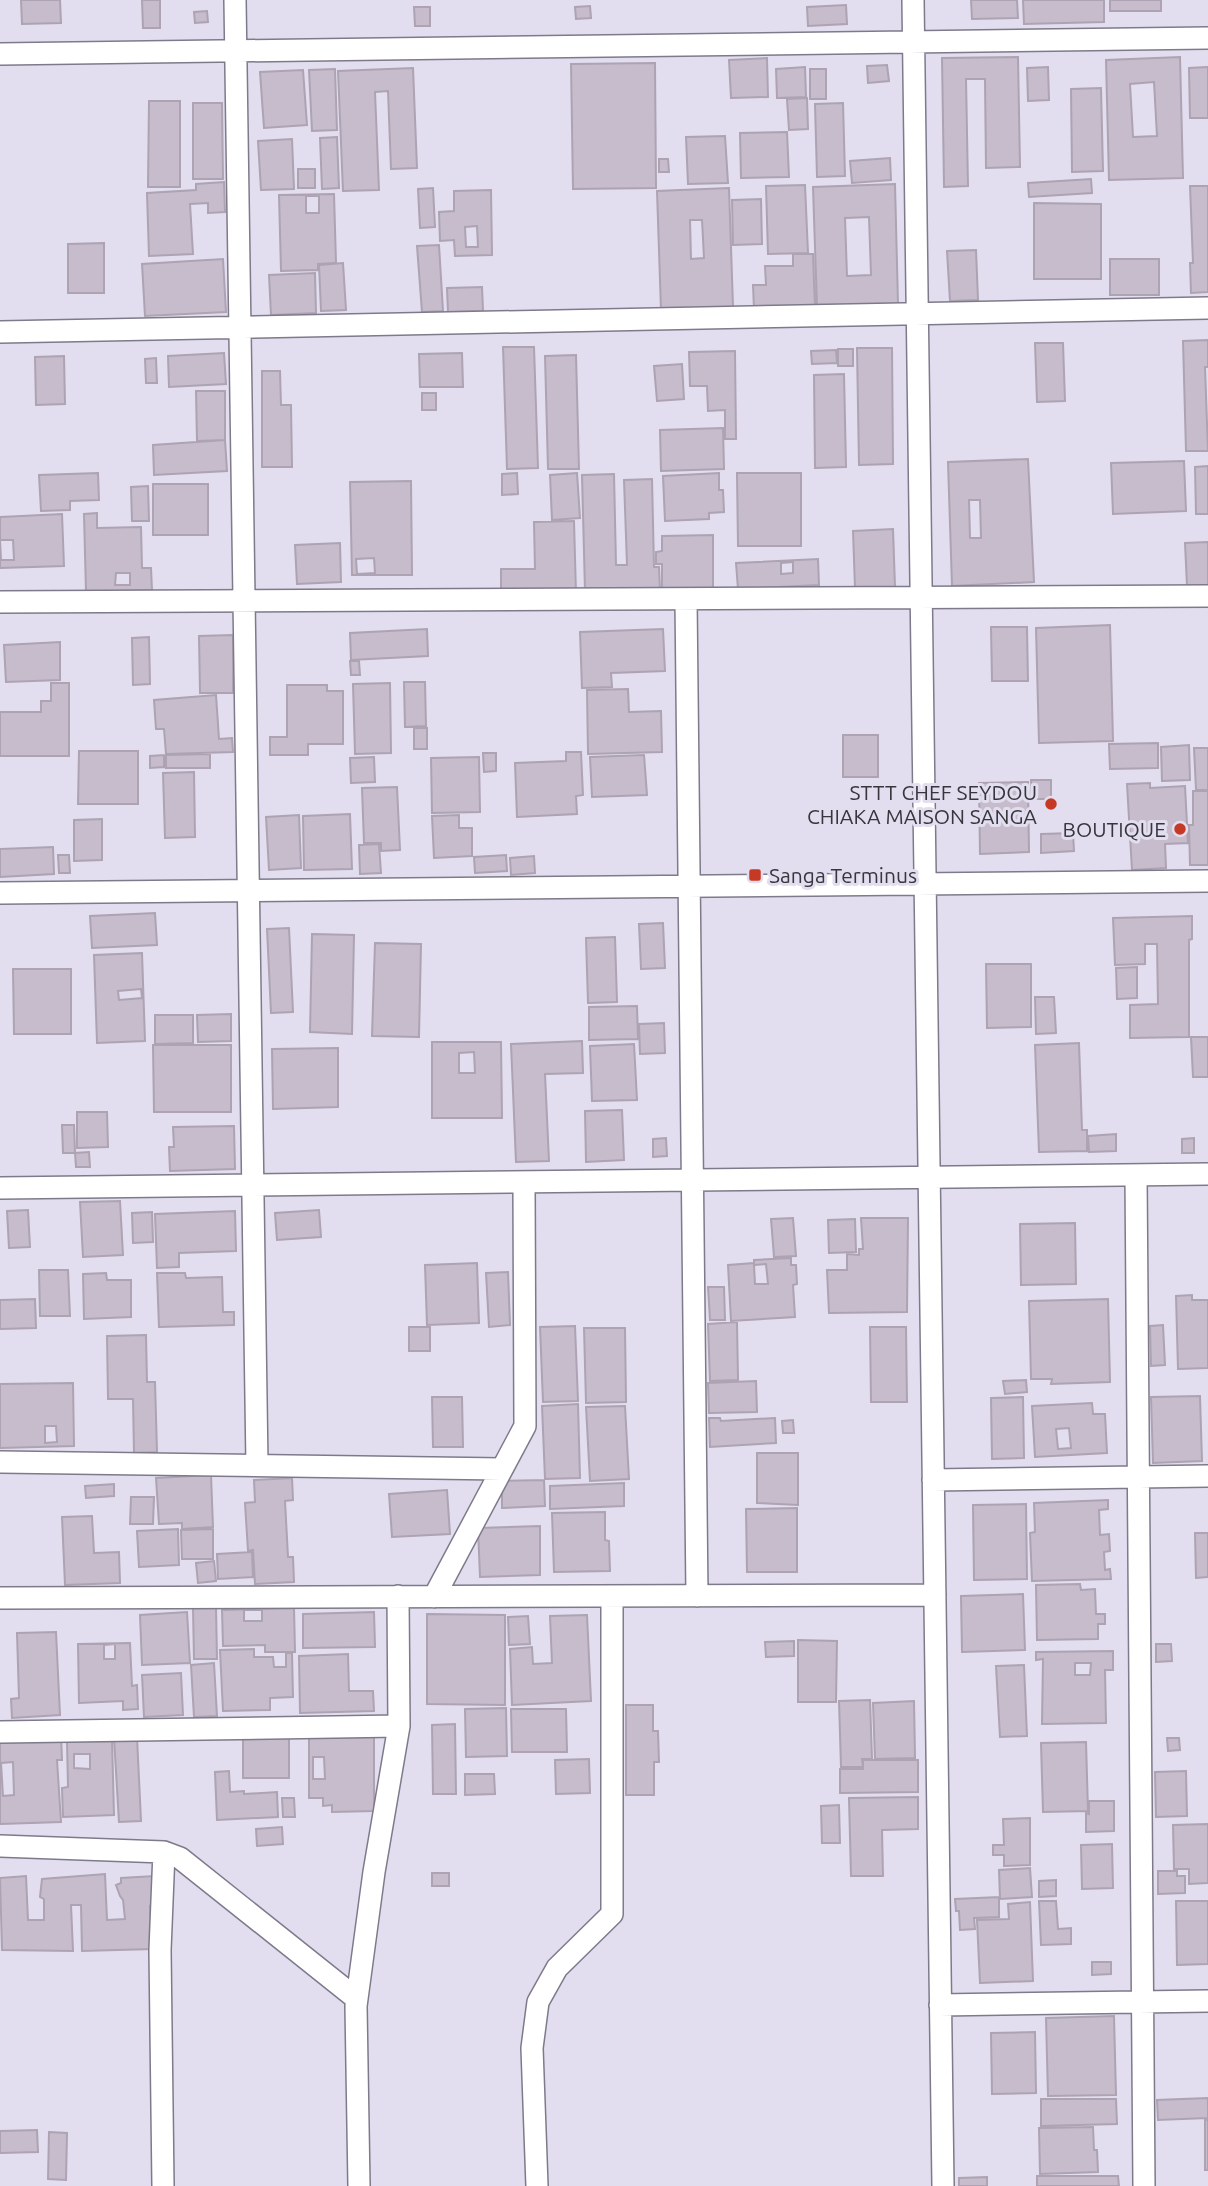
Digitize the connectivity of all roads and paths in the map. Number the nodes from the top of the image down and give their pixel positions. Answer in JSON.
{"nodes":[{"id":1,"x":235,"y":0,"type":"edge"},
{"id":2,"x":913,"y":0,"type":"edge"},
{"id":3,"x":1208,"y":38,"type":"edge"},
{"id":4,"x":913,"y":42,"type":"junction"},
{"id":5,"x":236,"y":51,"type":"junction"},
{"id":6,"x":0,"y":54,"type":"edge"},
{"id":7,"x":1208,"y":308,"type":"edge"},
{"id":8,"x":917,"y":314,"type":"junction"},
{"id":9,"x":240,"y":327,"type":"junction"},
{"id":10,"x":0,"y":332,"type":"edge"},
{"id":11,"x":1208,"y":596,"type":"edge"},
{"id":12,"x":921,"y":597,"type":"junction"},
{"id":13,"x":686,"y":598,"type":"junction"},
{"id":14,"x":244,"y":600,"type":"junction"},
{"id":15,"x":0,"y":602,"type":"edge"},
{"id":16,"x":1208,"y":881,"type":"edge"},
{"id":17,"x":925,"y":884,"type":"junction"},
{"id":18,"x":689,"y":886,"type":"junction"},
{"id":19,"x":248,"y":891,"type":"junction"},
{"id":20,"x":0,"y":893,"type":"edge"},
{"id":21,"x":1208,"y":1174,"type":"edge"},
{"id":22,"x":1136,"y":1175,"type":"junction"},
{"id":23,"x":929,"y":1177,"type":"junction"},
{"id":24,"x":693,"y":1180,"type":"junction"},
{"id":25,"x":524,"y":1182,"type":"junction"},
{"id":26,"x":253,"y":1185,"type":"junction"},
{"id":27,"x":0,"y":1188,"type":"edge"},
{"id":28,"x":0,"y":1462,"type":"edge"},
{"id":29,"x":257,"y":1465,"type":"junction"},
{"id":30,"x":502,"y":1469,"type":"junction"},
{"id":31,"x":1208,"y":1476,"type":"edge"},
{"id":32,"x":1138,"y":1477,"type":"junction"},
{"id":33,"x":933,"y":1480,"type":"junction"},
{"id":34,"x":935,"y":1595,"type":"junction"},
{"id":35,"x":398,"y":1596,"type":"junction"},
{"id":36,"x":612,"y":1596,"type":"junction"},
{"id":37,"x":697,"y":1596,"type":"junction"},
{"id":38,"x":434,"y":1597,"type":"junction"},
{"id":39,"x":0,"y":1598,"type":"edge"},
{"id":40,"x":399,"y":1726,"type":"junction"},
{"id":41,"x":0,"y":1732,"type":"edge"},
{"id":42,"x":0,"y":1846,"type":"edge"},
{"id":43,"x":164,"y":1852,"type":"junction"},
{"id":44,"x":357,"y":1999,"type":"junction"},
{"id":45,"x":1208,"y":2001,"type":"edge"},
{"id":46,"x":1142,"y":2002,"type":"junction"},
{"id":47,"x":940,"y":2005,"type":"junction"},
{"id":48,"x":163,"y":2186,"type":"edge"},
{"id":49,"x":359,"y":2186,"type":"edge"},
{"id":50,"x":537,"y":2186,"type":"edge"},
{"id":51,"x":943,"y":2186,"type":"edge"},
{"id":52,"x":1143,"y":2186,"type":"edge"}],
"edges":[{"from":1,"to":5,"type":"street"},
{"from":2,"to":4,"type":"street"},
{"from":3,"to":4,"type":"street"},
{"from":4,"to":5,"type":"street"},
{"from":4,"to":8,"type":"street"},
{"from":5,"to":6,"type":"street"},
{"from":5,"to":9,"type":"street"},
{"from":7,"to":8,"type":"street"},
{"from":8,"to":9,"type":"street"},
{"from":8,"to":12,"type":"street"},
{"from":9,"to":10,"type":"street"},
{"from":9,"to":14,"type":"street"},
{"from":11,"to":12,"type":"street"},
{"from":12,"to":13,"type":"street"},
{"from":12,"to":17,"type":"street"},
{"from":13,"to":14,"type":"street"},
{"from":13,"to":18,"type":"street"},
{"from":14,"to":15,"type":"street"},
{"from":14,"to":19,"type":"street"},
{"from":16,"to":17,"type":"street"},
{"from":17,"to":18,"type":"street"},
{"from":17,"to":23,"type":"street"},
{"from":18,"to":19,"type":"street"},
{"from":18,"to":24,"type":"street"},
{"from":19,"to":20,"type":"street"},
{"from":19,"to":26,"type":"street"},
{"from":21,"to":22,"type":"street"},
{"from":22,"to":23,"type":"street"},
{"from":22,"to":32,"type":"street"},
{"from":23,"to":24,"type":"street"},
{"from":23,"to":33,"type":"street"},
{"from":24,"to":25,"type":"street"},
{"from":24,"to":37,"type":"street"},
{"from":25,"to":26,"type":"street"},
{"from":25,"to":30,"type":"street"},
{"from":26,"to":27,"type":"street"},
{"from":26,"to":29,"type":"street"},
{"from":28,"to":29,"type":"street"},
{"from":29,"to":30,"type":"street"},
{"from":30,"to":38,"type":"street"},
{"from":31,"to":32,"type":"street"},
{"from":32,"to":33,"type":"street"},
{"from":32,"to":46,"type":"street"},
{"from":33,"to":34,"type":"street"},
{"from":34,"to":37,"type":"street"},
{"from":34,"to":47,"type":"street"},
{"from":35,"to":38,"type":"street"},
{"from":35,"to":39,"type":"street"},
{"from":35,"to":40,"type":"street"},
{"from":36,"to":37,"type":"street"},
{"from":36,"to":38,"type":"street"},
{"from":36,"to":50,"type":"street"},
{"from":40,"to":41,"type":"street"},
{"from":40,"to":44,"type":"street"},
{"from":42,"to":43,"type":"street"},
{"from":43,"to":44,"type":"street"},
{"from":43,"to":48,"type":"street"},
{"from":44,"to":49,"type":"street"},
{"from":45,"to":46,"type":"street"},
{"from":46,"to":47,"type":"street"},
{"from":46,"to":52,"type":"street"},
{"from":47,"to":51,"type":"street"}]}
